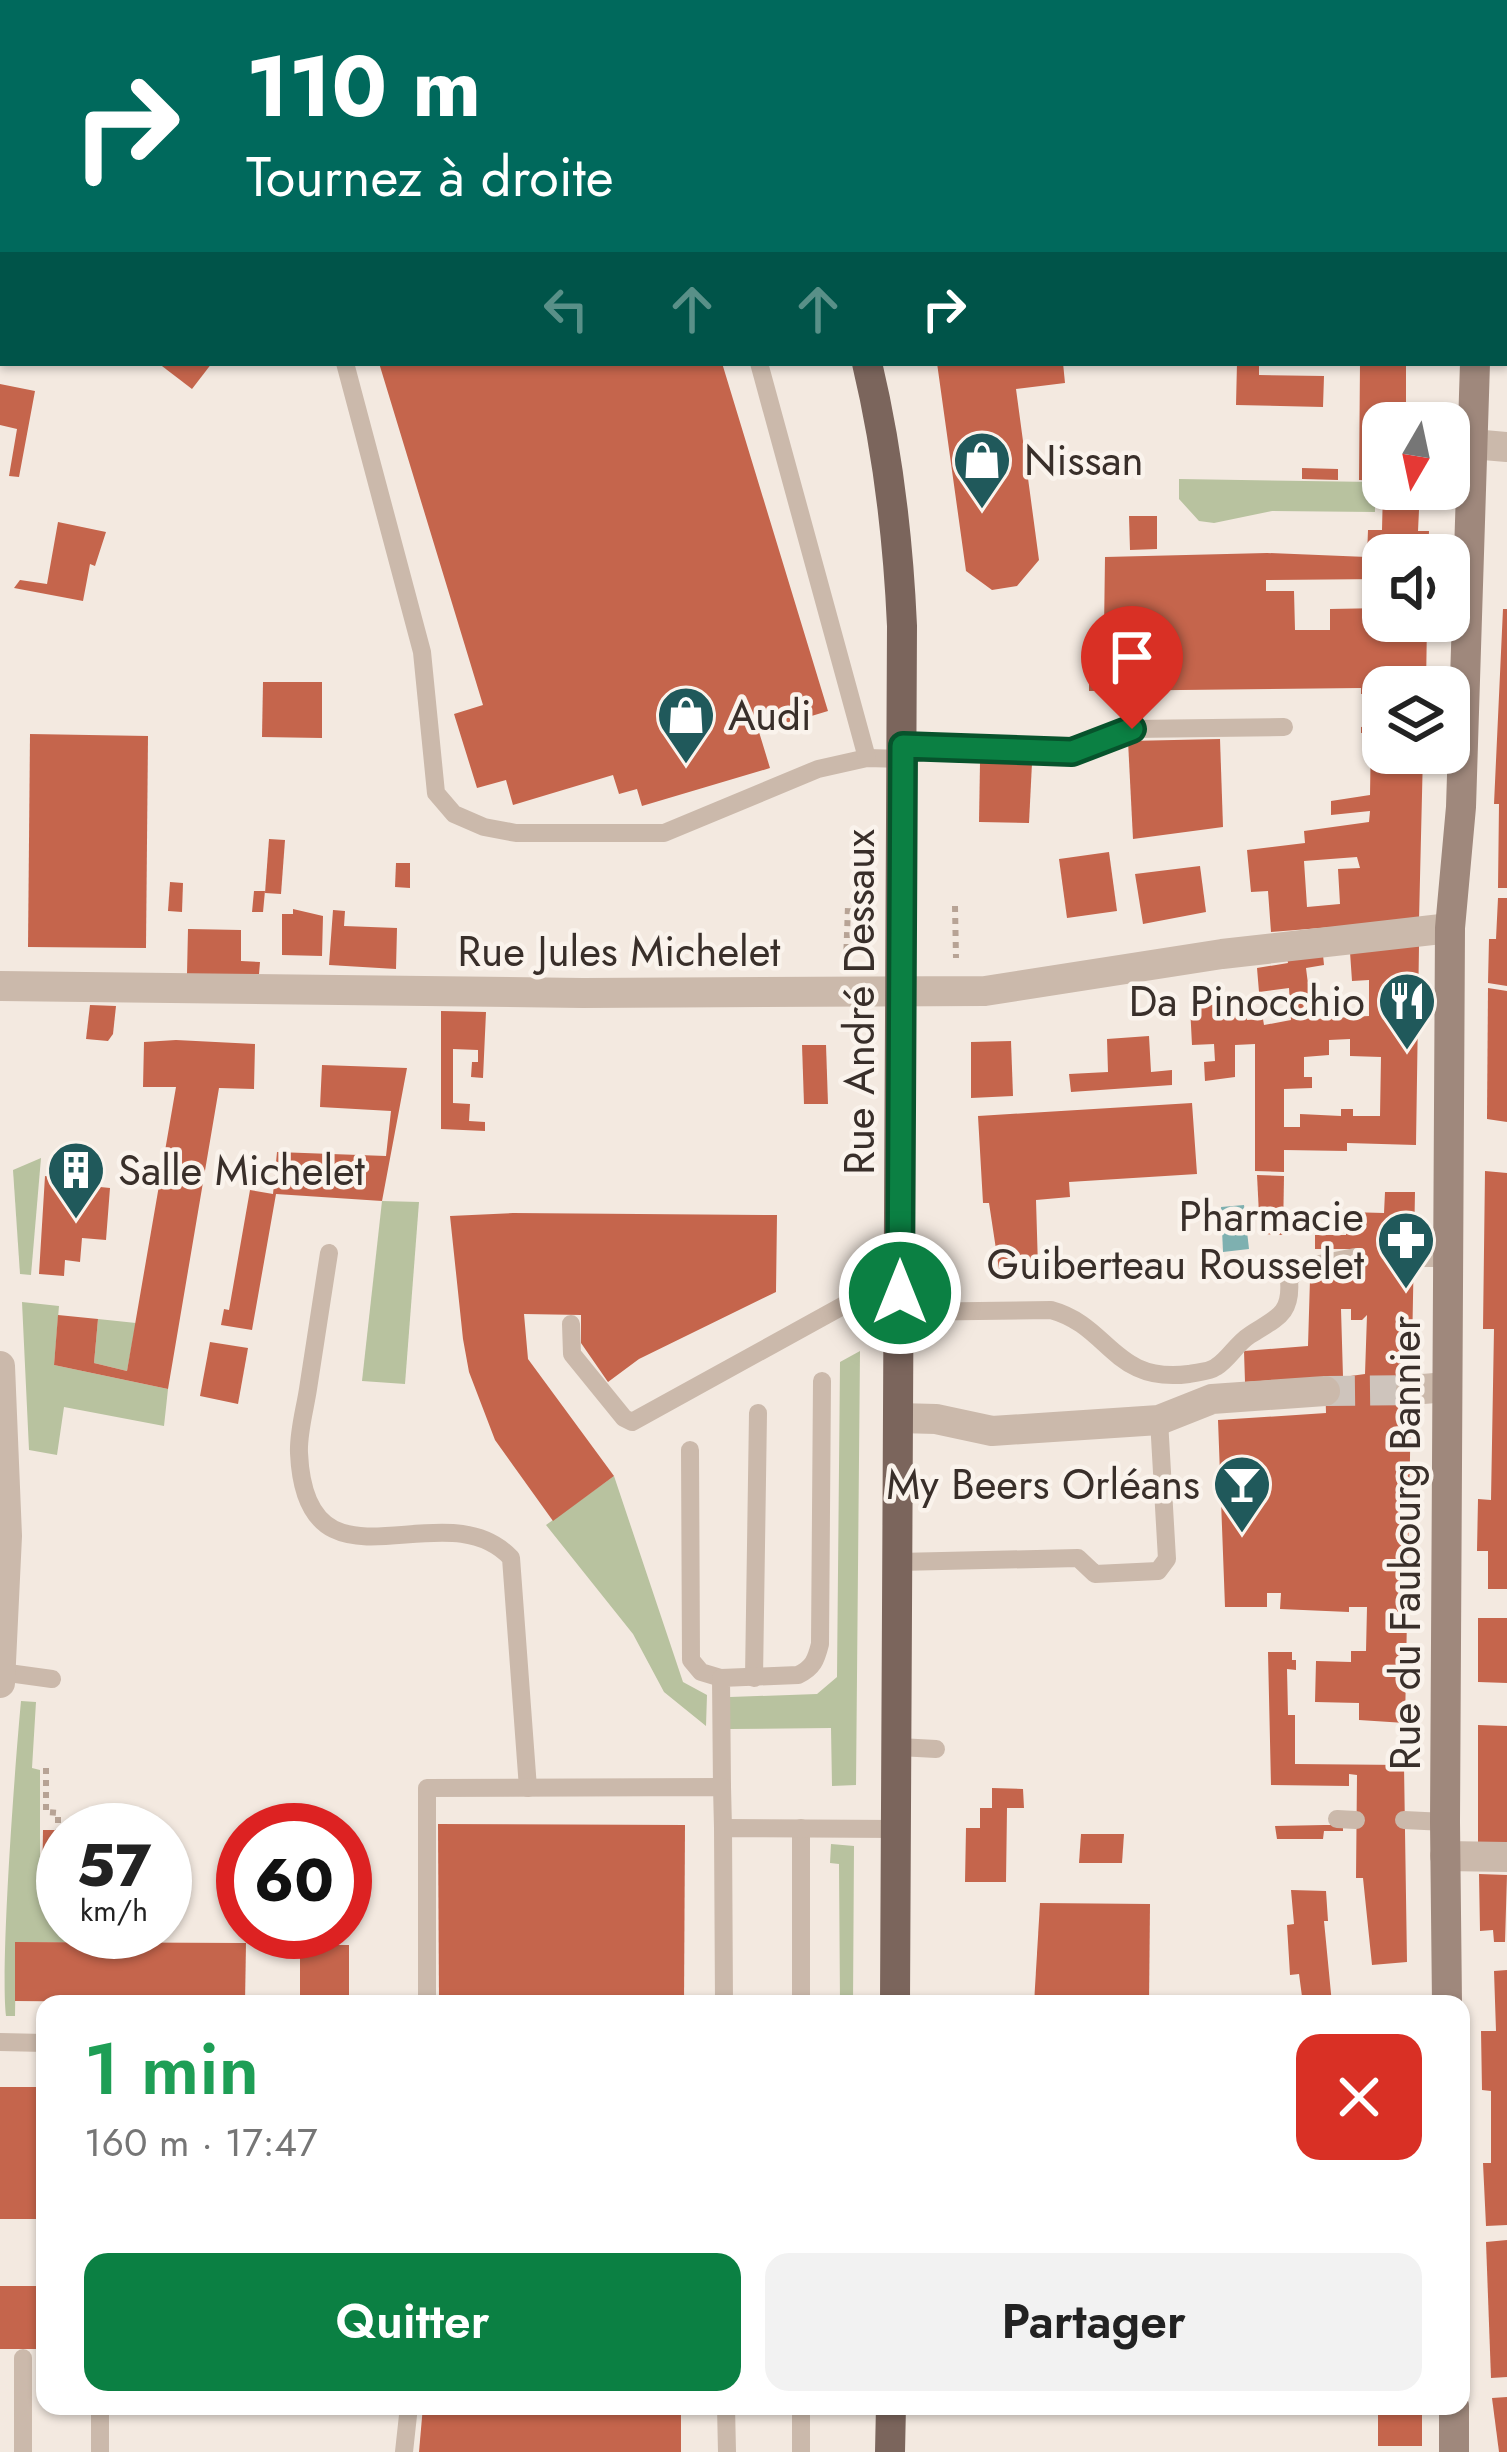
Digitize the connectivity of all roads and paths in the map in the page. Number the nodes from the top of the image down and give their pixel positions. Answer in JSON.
{"nodes":[{"id":1,"x":346,"y":366,"type":"edge"},
{"id":2,"x":761,"y":366,"type":"edge"},
{"id":3,"x":868,"y":366,"type":"edge"},
{"id":4,"x":1475,"y":366,"type":"edge"},
{"id":5,"x":1472,"y":444,"type":"junction"},
{"id":6,"x":1507,"y":447,"type":"edge"},
{"id":7,"x":1284,"y":727,"type":"dead end"},
{"id":8,"x":903,"y":753,"type":"junction"},
{"id":9,"x":867,"y":758,"type":"junction"},
{"id":10,"x":848,"y":906,"type":"dead end"},
{"id":11,"x":956,"y":906,"type":"dead end"},
{"id":12,"x":1450,"y":928,"type":"junction"},
{"id":13,"x":956,"y":958,"type":"dead end"},
{"id":14,"x":846,"y":966,"type":"dead end"},
{"id":15,"x":0,"y":986,"type":"edge"},
{"id":16,"x":901,"y":994,"type":"junction"},
{"id":17,"x":329,"y":1252,"type":"dead end"},
{"id":18,"x":1355,"y":1257,"type":"dead end"},
{"id":19,"x":1414,"y":1258,"type":"dead end"},
{"id":20,"x":1449,"y":1258,"type":"junction"},
{"id":21,"x":900,"y":1302,"type":"junction"},
{"id":22,"x":571,"y":1324,"type":"dead end"},
{"id":23,"x":0,"y":1366,"type":"edge"},
{"id":24,"x":822,"y":1382,"type":"dead end"},
{"id":25,"x":1447,"y":1387,"type":"junction"},
{"id":26,"x":1411,"y":1390,"type":"tunnel mouth"},
{"id":27,"x":1325,"y":1391,"type":"tunnel mouth"},
{"id":28,"x":758,"y":1412,"type":"dead end"},
{"id":29,"x":899,"y":1418,"type":"junction"},
{"id":30,"x":1160,"y":1420,"type":"junction"},
{"id":31,"x":690,"y":1450,"type":"dead end"},
{"id":32,"x":898,"y":1562,"type":"junction"},
{"id":33,"x":1,"y":1672,"type":"edge"},
{"id":34,"x":722,"y":1678,"type":"junction"},
{"id":35,"x":754,"y":1678,"type":"junction"},
{"id":36,"x":52,"y":1679,"type":"dead end"},
{"id":37,"x":0,"y":1683,"type":"edge"},
{"id":38,"x":899,"y":1747,"type":"junction"},
{"id":39,"x":936,"y":1749,"type":"dead end"},
{"id":40,"x":46,"y":1768,"type":"dead end"},
{"id":41,"x":722,"y":1787,"type":"junction"},
{"id":42,"x":528,"y":1788,"type":"junction"},
{"id":43,"x":46,"y":1803,"type":"edge"},
{"id":44,"x":1404,"y":1820,"type":"dead end"},
{"id":45,"x":1445,"y":1822,"type":"junction"},
{"id":46,"x":723,"y":1828,"type":"junction"},
{"id":47,"x":801,"y":1828,"type":"junction"},
{"id":48,"x":897,"y":1828,"type":"junction"},
{"id":49,"x":1445,"y":1856,"type":"junction"},
{"id":50,"x":1507,"y":1857,"type":"edge"},
{"id":51,"x":427,"y":1995,"type":"edge"},
{"id":52,"x":724,"y":1995,"type":"edge"},
{"id":53,"x":801,"y":1995,"type":"edge"},
{"id":54,"x":895,"y":1995,"type":"edge"},
{"id":55,"x":1448,"y":1995,"type":"edge"},
{"id":56,"x":0,"y":2042,"type":"edge"},
{"id":57,"x":36,"y":2043,"type":"edge"},
{"id":58,"x":23,"y":2358,"type":"dead end"},
{"id":59,"x":100,"y":2415,"type":"edge"},
{"id":60,"x":408,"y":2415,"type":"edge"},
{"id":61,"x":726,"y":2415,"type":"edge"},
{"id":62,"x":801,"y":2415,"type":"edge"},
{"id":63,"x":891,"y":2415,"type":"edge"},
{"id":64,"x":1454,"y":2415,"type":"edge"},
{"id":65,"x":23,"y":2452,"type":"edge"},
{"id":66,"x":100,"y":2452,"type":"edge"},
{"id":67,"x":404,"y":2452,"type":"edge"},
{"id":68,"x":727,"y":2452,"type":"edge"},
{"id":69,"x":801,"y":2452,"type":"edge"},
{"id":70,"x":890,"y":2452,"type":"edge"},
{"id":71,"x":1454,"y":2452,"type":"edge"}],
"edges":[{"from":1,"to":9,"type":"lane"},
{"from":2,"to":9,"type":"lane"},
{"from":3,"to":8,"type":"main road","name":"Rue André Dessaux"},
{"from":4,"to":5,"type":"main road","name":"Rue du Faubourg Bannier"},
{"from":5,"to":6,"type":"street"},
{"from":5,"to":12,"type":"main road","name":"Rue du Faubourg Bannier"},
{"from":7,"to":8,"type":"lane"},
{"from":8,"to":9,"type":"lane"},
{"from":8,"to":16,"type":"main road","name":"Rue André Dessaux"},
{"from":10,"to":14,"type":"path"},
{"from":11,"to":13,"type":"path"},
{"from":12,"to":16,"type":"street","name":"Rue Jules Michelet"},
{"from":12,"to":20,"type":"main road","name":"Rue du Faubourg Bannier"},
{"from":15,"to":16,"type":"street","name":"Rue Jules Michelet"},
{"from":16,"to":21,"type":"main road","name":"Rue André Dessaux"},
{"from":17,"to":42,"type":"lane"},
{"from":18,"to":21,"type":"lane"},
{"from":19,"to":20,"type":"lane"},
{"from":20,"to":25,"type":"main road","name":"Rue du Faubourg Bannier"},
{"from":21,"to":22,"type":"lane"},
{"from":21,"to":29,"type":"main road","name":"Rue André Dessaux"},
{"from":23,"to":33,"type":"street"},
{"from":24,"to":35,"type":"lane"},
{"from":25,"to":26,"type":"street"},
{"from":25,"to":45,"type":"main road","name":"Rue du Faubourg Bannier"},
{"from":27,"to":30,"type":"street"},
{"from":28,"to":35,"type":"lane"},
{"from":29,"to":30,"type":"street"},
{"from":29,"to":32,"type":"main road","name":"Rue André Dessaux"},
{"from":30,"to":32,"type":"lane"},
{"from":31,"to":34,"type":"lane"},
{"from":32,"to":38,"type":"main road","name":"Rue André Dessaux"},
{"from":33,"to":36,"type":"lane"},
{"from":33,"to":37,"type":"street"},
{"from":34,"to":35,"type":"lane"},
{"from":34,"to":41,"type":"lane"},
{"from":38,"to":39,"type":"lane"},
{"from":38,"to":48,"type":"main road","name":"Rue André Dessaux"},
{"from":40,"to":43,"type":"path"},
{"from":41,"to":42,"type":"lane"},
{"from":41,"to":46,"type":"lane"},
{"from":42,"to":51,"type":"lane"},
{"from":44,"to":45,"type":"lane"},
{"from":45,"to":49,"type":"main road","name":"Rue du Faubourg Bannier"},
{"from":46,"to":47,"type":"lane"},
{"from":46,"to":52,"type":"lane"},
{"from":47,"to":48,"type":"lane"},
{"from":47,"to":53,"type":"lane"},
{"from":48,"to":54,"type":"main road","name":"Rue André Dessaux"},
{"from":49,"to":50,"type":"street"},
{"from":49,"to":55,"type":"main road","name":"Rue du Faubourg Bannier"},
{"from":56,"to":57,"type":"lane"},
{"from":58,"to":65,"type":"lane"},
{"from":59,"to":66,"type":"lane"},
{"from":60,"to":67,"type":"lane"},
{"from":61,"to":68,"type":"lane"},
{"from":62,"to":69,"type":"lane"},
{"from":63,"to":70,"type":"main road"},
{"from":64,"to":71,"type":"main road"}]}
